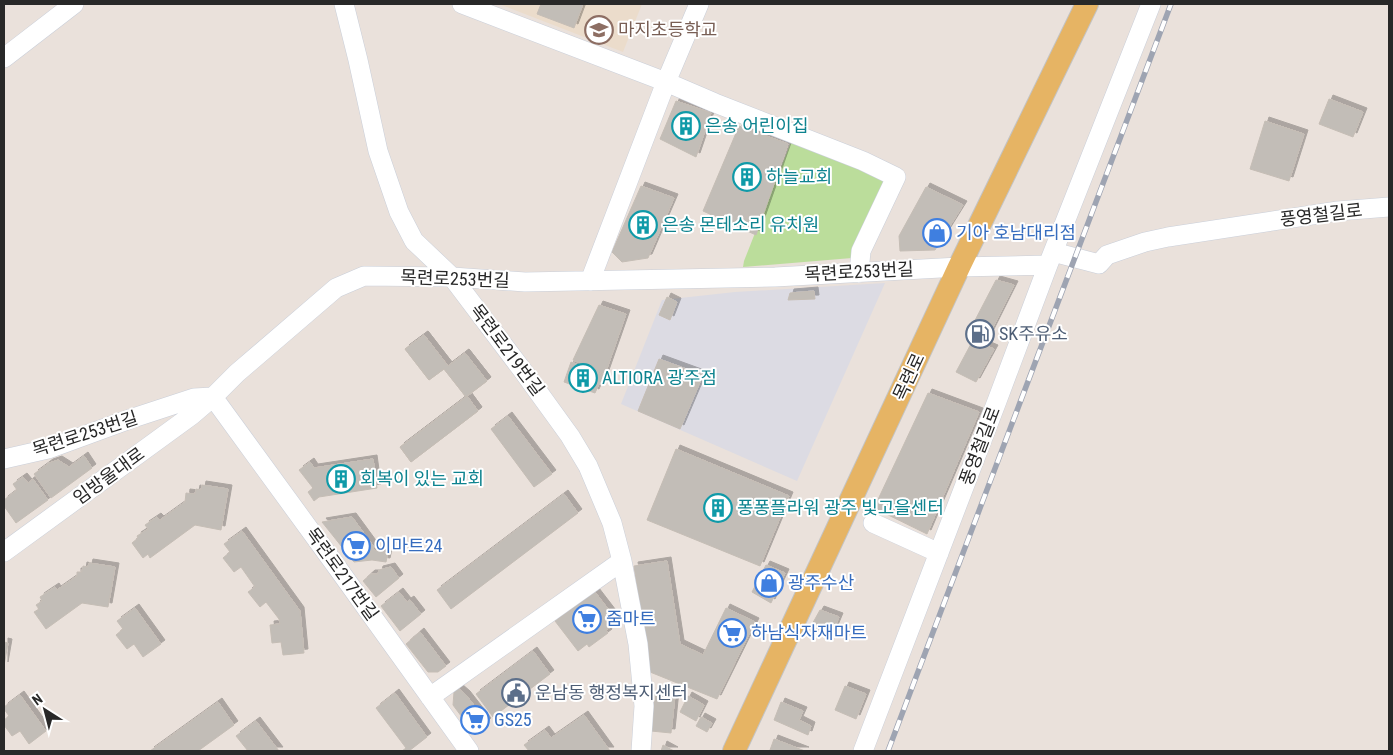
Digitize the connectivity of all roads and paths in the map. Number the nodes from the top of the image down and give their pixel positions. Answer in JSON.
{"nodes":[{"id":1,"x":74,"y":4,"type":"edge"},
{"id":2,"x":344,"y":4,"type":"edge"},
{"id":3,"x":462,"y":4,"type":"edge"},
{"id":4,"x":699,"y":4,"type":"edge"},
{"id":5,"x":1087,"y":4,"type":"edge"},
{"id":6,"x":1151,"y":4,"type":"edge"},
{"id":7,"x":4,"y":58,"type":"edge"},
{"id":8,"x":666,"y":82,"type":"junction"},
{"id":9,"x":1389,"y":207,"type":"edge"},
{"id":10,"x":1050,"y":258,"type":"junction"},
{"id":11,"x":959,"y":267,"type":"junction"},
{"id":12,"x":859,"y":272,"type":"junction"},
{"id":13,"x":452,"y":277,"type":"junction"},
{"id":14,"x":590,"y":281,"type":"junction"},
{"id":15,"x":213,"y":397,"type":"junction"},
{"id":16,"x":4,"y":459,"type":"edge"},
{"id":17,"x":873,"y":523,"type":"dead end"},
{"id":18,"x":4,"y":552,"type":"edge"},
{"id":19,"x":939,"y":553,"type":"junction"},
{"id":20,"x":622,"y":561,"type":"junction"},
{"id":21,"x":430,"y":696,"type":"junction"},
{"id":22,"x":469,"y":751,"type":"edge"},
{"id":23,"x":641,"y":751,"type":"edge"},
{"id":24,"x":734,"y":751,"type":"edge"},
{"id":25,"x":863,"y":751,"type":"edge"}],
"edges":[{"from":1,"to":7,"type":"street"},
{"from":2,"to":13,"type":"street","name":"목련로219번길"},
{"from":3,"to":8,"type":"street"},
{"from":4,"to":8,"type":"street"},
{"from":5,"to":11,"type":"main road","name":"목련로"},
{"from":6,"to":10,"type":"street","name":"풍영철길로"},
{"from":8,"to":12,"type":"street"},
{"from":8,"to":14,"type":"street"},
{"from":9,"to":10,"type":"street","name":"풍영철길로"},
{"from":10,"to":11,"type":"street","name":"목련로253번길"},
{"from":10,"to":19,"type":"street","name":"풍영철길로"},
{"from":11,"to":12,"type":"street","name":"목련로253번길"},
{"from":11,"to":24,"type":"main road","name":"목련로"},
{"from":12,"to":14,"type":"street","name":"목련로253번길"},
{"from":13,"to":14,"type":"street","name":"목련로253번길"},
{"from":13,"to":15,"type":"street","name":"목련로253번길"},
{"from":13,"to":20,"type":"street","name":"목련로219번길"},
{"from":15,"to":16,"type":"street","name":"목련로253번길"},
{"from":15,"to":18,"type":"street","name":"임방울대로"},
{"from":15,"to":21,"type":"street","name":"목련로217번길"},
{"from":17,"to":19,"type":"street"},
{"from":19,"to":25,"type":"street","name":"풍영철길로"},
{"from":20,"to":21,"type":"street"},
{"from":20,"to":23,"type":"street","name":"목련로219번길"},
{"from":21,"to":22,"type":"street","name":"목련로217번길"}]}
